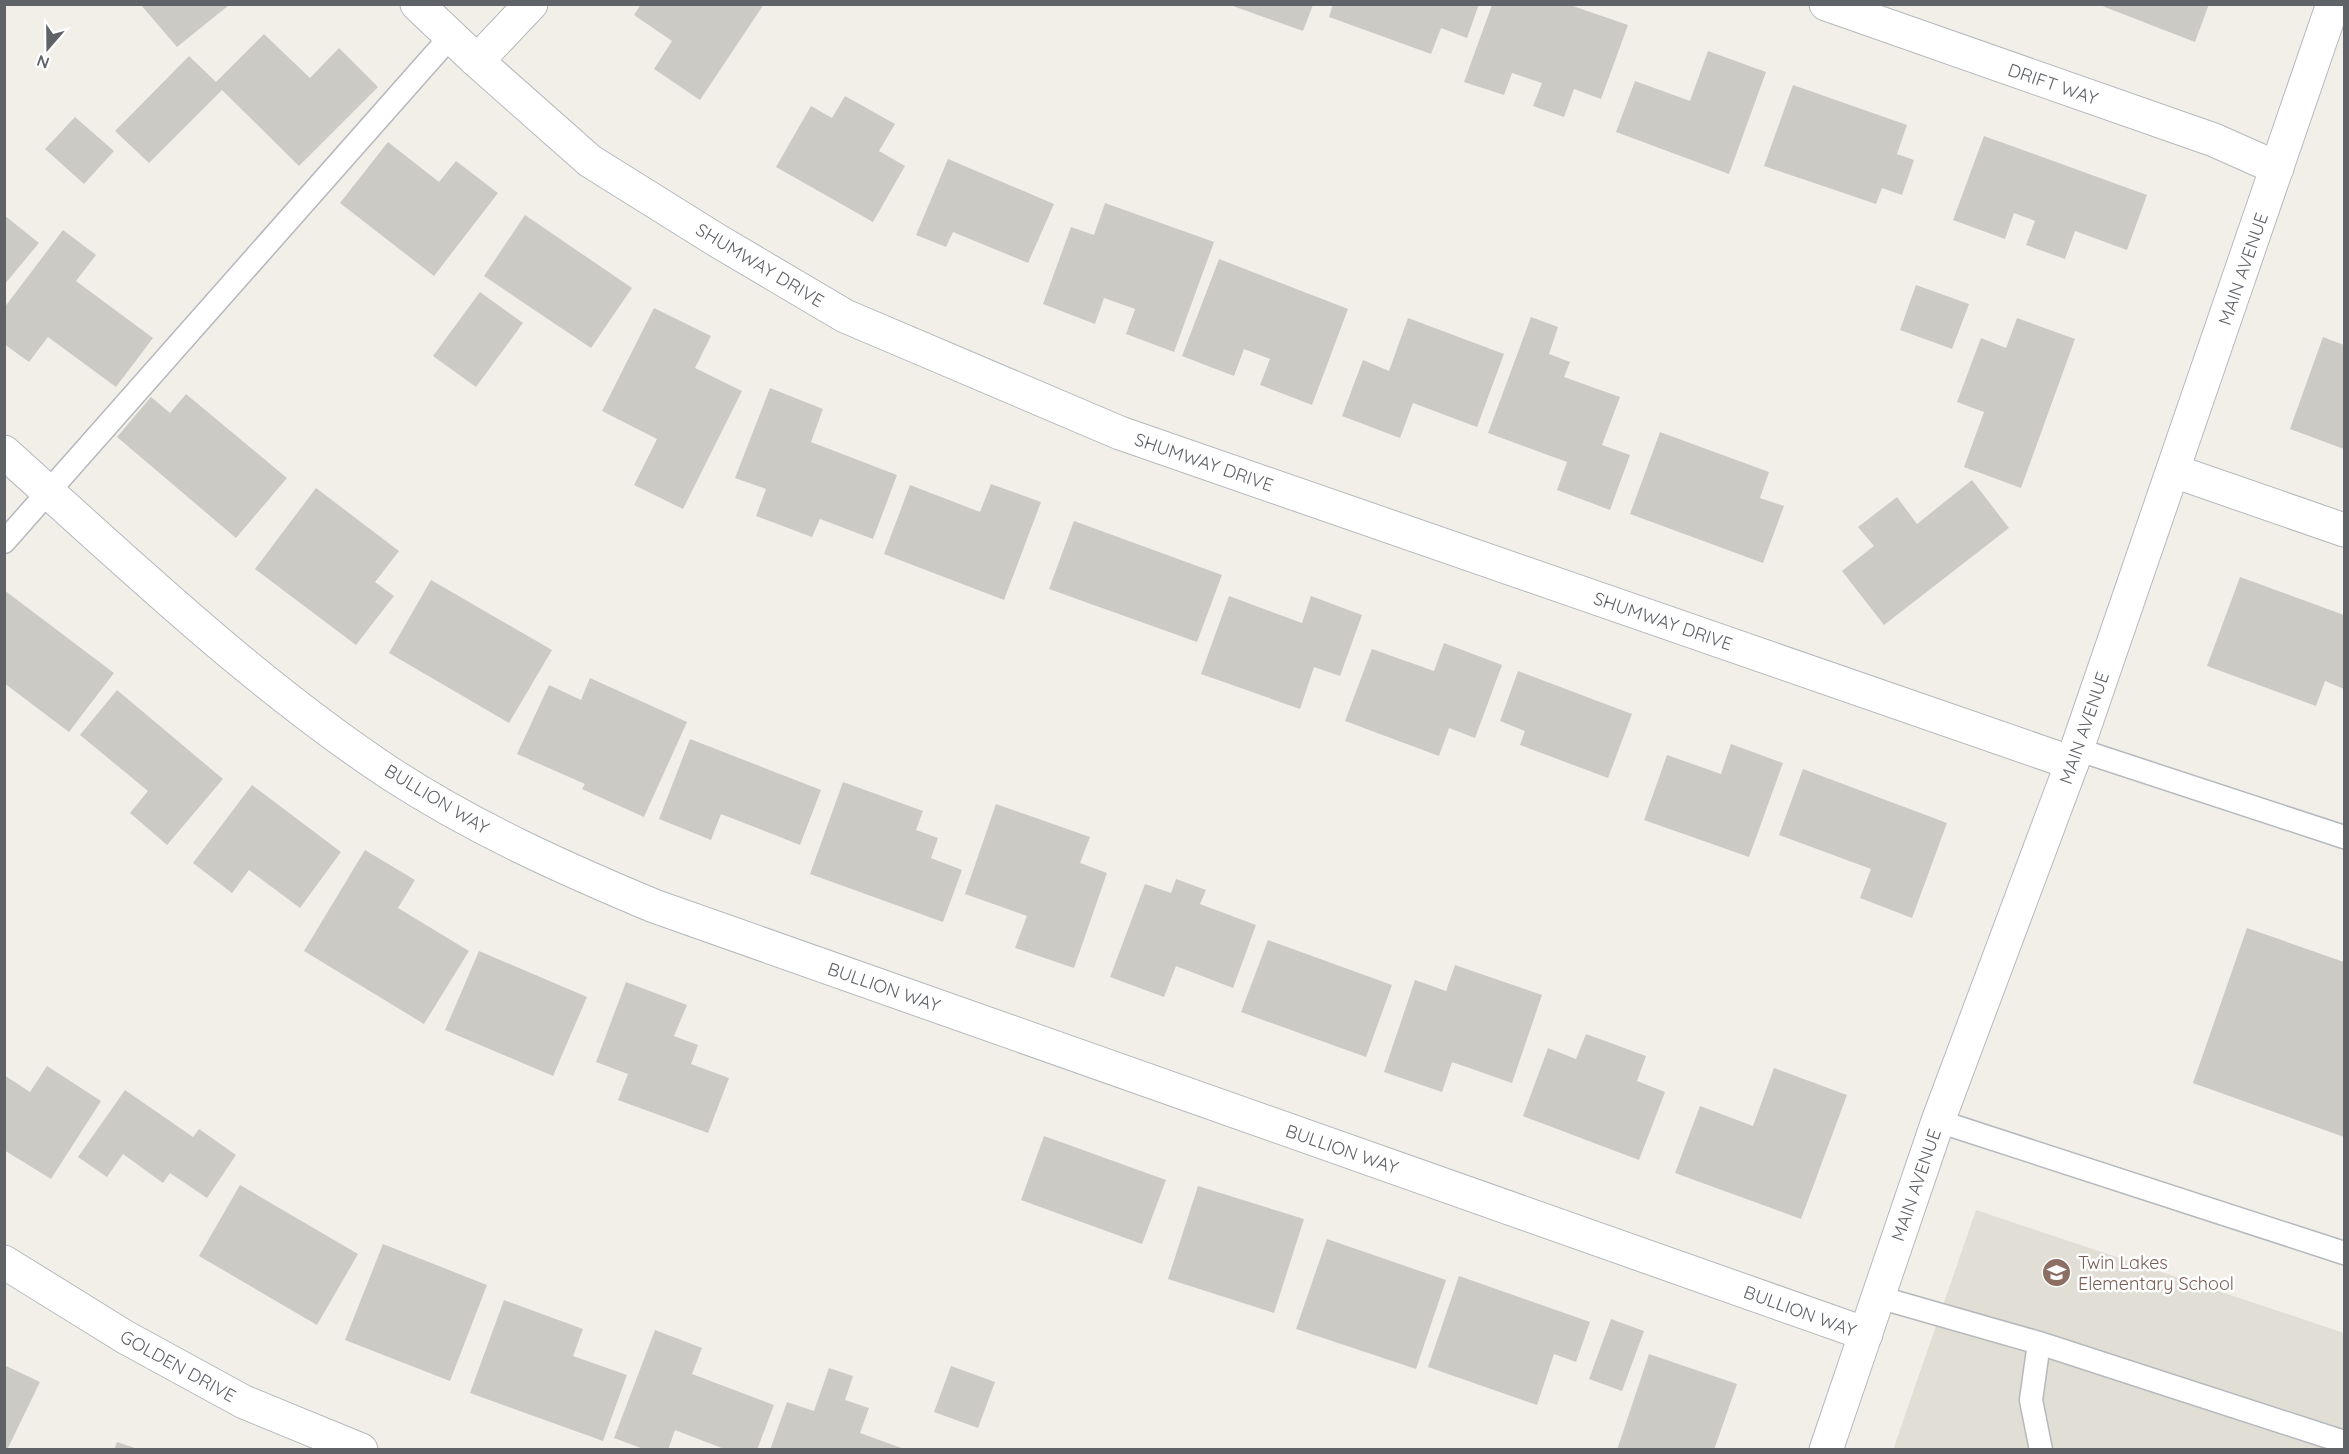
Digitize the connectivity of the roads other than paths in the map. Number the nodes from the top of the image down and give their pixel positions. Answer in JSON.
{"nodes":[{"id":1,"x":417,"y":4,"type":"edge"},
{"id":2,"x":531,"y":4,"type":"edge"},
{"id":3,"x":1826,"y":4,"type":"edge"},
{"id":4,"x":2333,"y":4,"type":"edge"},
{"id":5,"x":451,"y":36,"type":"junction"},
{"id":6,"x":477,"y":61,"type":"junction"},
{"id":7,"x":2277,"y":168,"type":"junction"},
{"id":8,"x":4,"y":452,"type":"edge"},
{"id":9,"x":2174,"y":471,"type":"junction"},
{"id":10,"x":50,"y":493,"type":"junction"},
{"id":11,"x":2344,"y":530,"type":"edge"},
{"id":12,"x":4,"y":542,"type":"edge"},
{"id":13,"x":2074,"y":756,"type":"junction"},
{"id":14,"x":2344,"y":837,"type":"edge"},
{"id":15,"x":1938,"y":1121,"type":"junction"},
{"id":16,"x":2344,"y":1252,"type":"edge"},
{"id":17,"x":4,"y":1262,"type":"edge"},
{"id":18,"x":1878,"y":1297,"type":"junction"},
{"id":19,"x":1866,"y":1334,"type":"junction"},
{"id":20,"x":2039,"y":1344,"type":"junction"},
{"id":21,"x":2344,"y":1442,"type":"edge"},
{"id":22,"x":362,"y":1449,"type":"edge"},
{"id":23,"x":1826,"y":1449,"type":"edge"},
{"id":24,"x":2041,"y":1449,"type":"edge"}],
"edges":[{"from":1,"to":5,"type":"street","name":"SHUMWAY DRIVE"},
{"from":2,"to":6,"type":"street"},
{"from":3,"to":7,"type":"street","name":"DRIFT WAY"},
{"from":4,"to":7,"type":"street","name":"MAIN AVENUE"},
{"from":5,"to":6,"type":"street","name":"SHUMWAY DRIVE"},
{"from":5,"to":10,"type":"lane"},
{"from":6,"to":13,"type":"street","name":"SHUMWAY DRIVE"},
{"from":7,"to":9,"type":"street","name":"MAIN AVENUE"},
{"from":8,"to":10,"type":"street","name":"BULLION WAY"},
{"from":9,"to":11,"type":"street"},
{"from":9,"to":13,"type":"street","name":"MAIN AVENUE"},
{"from":10,"to":12,"type":"lane"},
{"from":10,"to":19,"type":"street","name":"BULLION WAY"},
{"from":13,"to":14,"type":"lane"},
{"from":13,"to":15,"type":"street","name":"MAIN AVENUE"},
{"from":15,"to":16,"type":"lane"},
{"from":15,"to":18,"type":"street","name":"MAIN AVENUE"},
{"from":17,"to":22,"type":"street","name":"GOLDEN DRIVE"},
{"from":18,"to":19,"type":"street","name":"MAIN AVENUE"},
{"from":18,"to":20,"type":"lane"},
{"from":19,"to":23,"type":"street","name":"MAIN AVENUE"},
{"from":20,"to":21,"type":"lane"},
{"from":20,"to":24,"type":"lane"}]}
